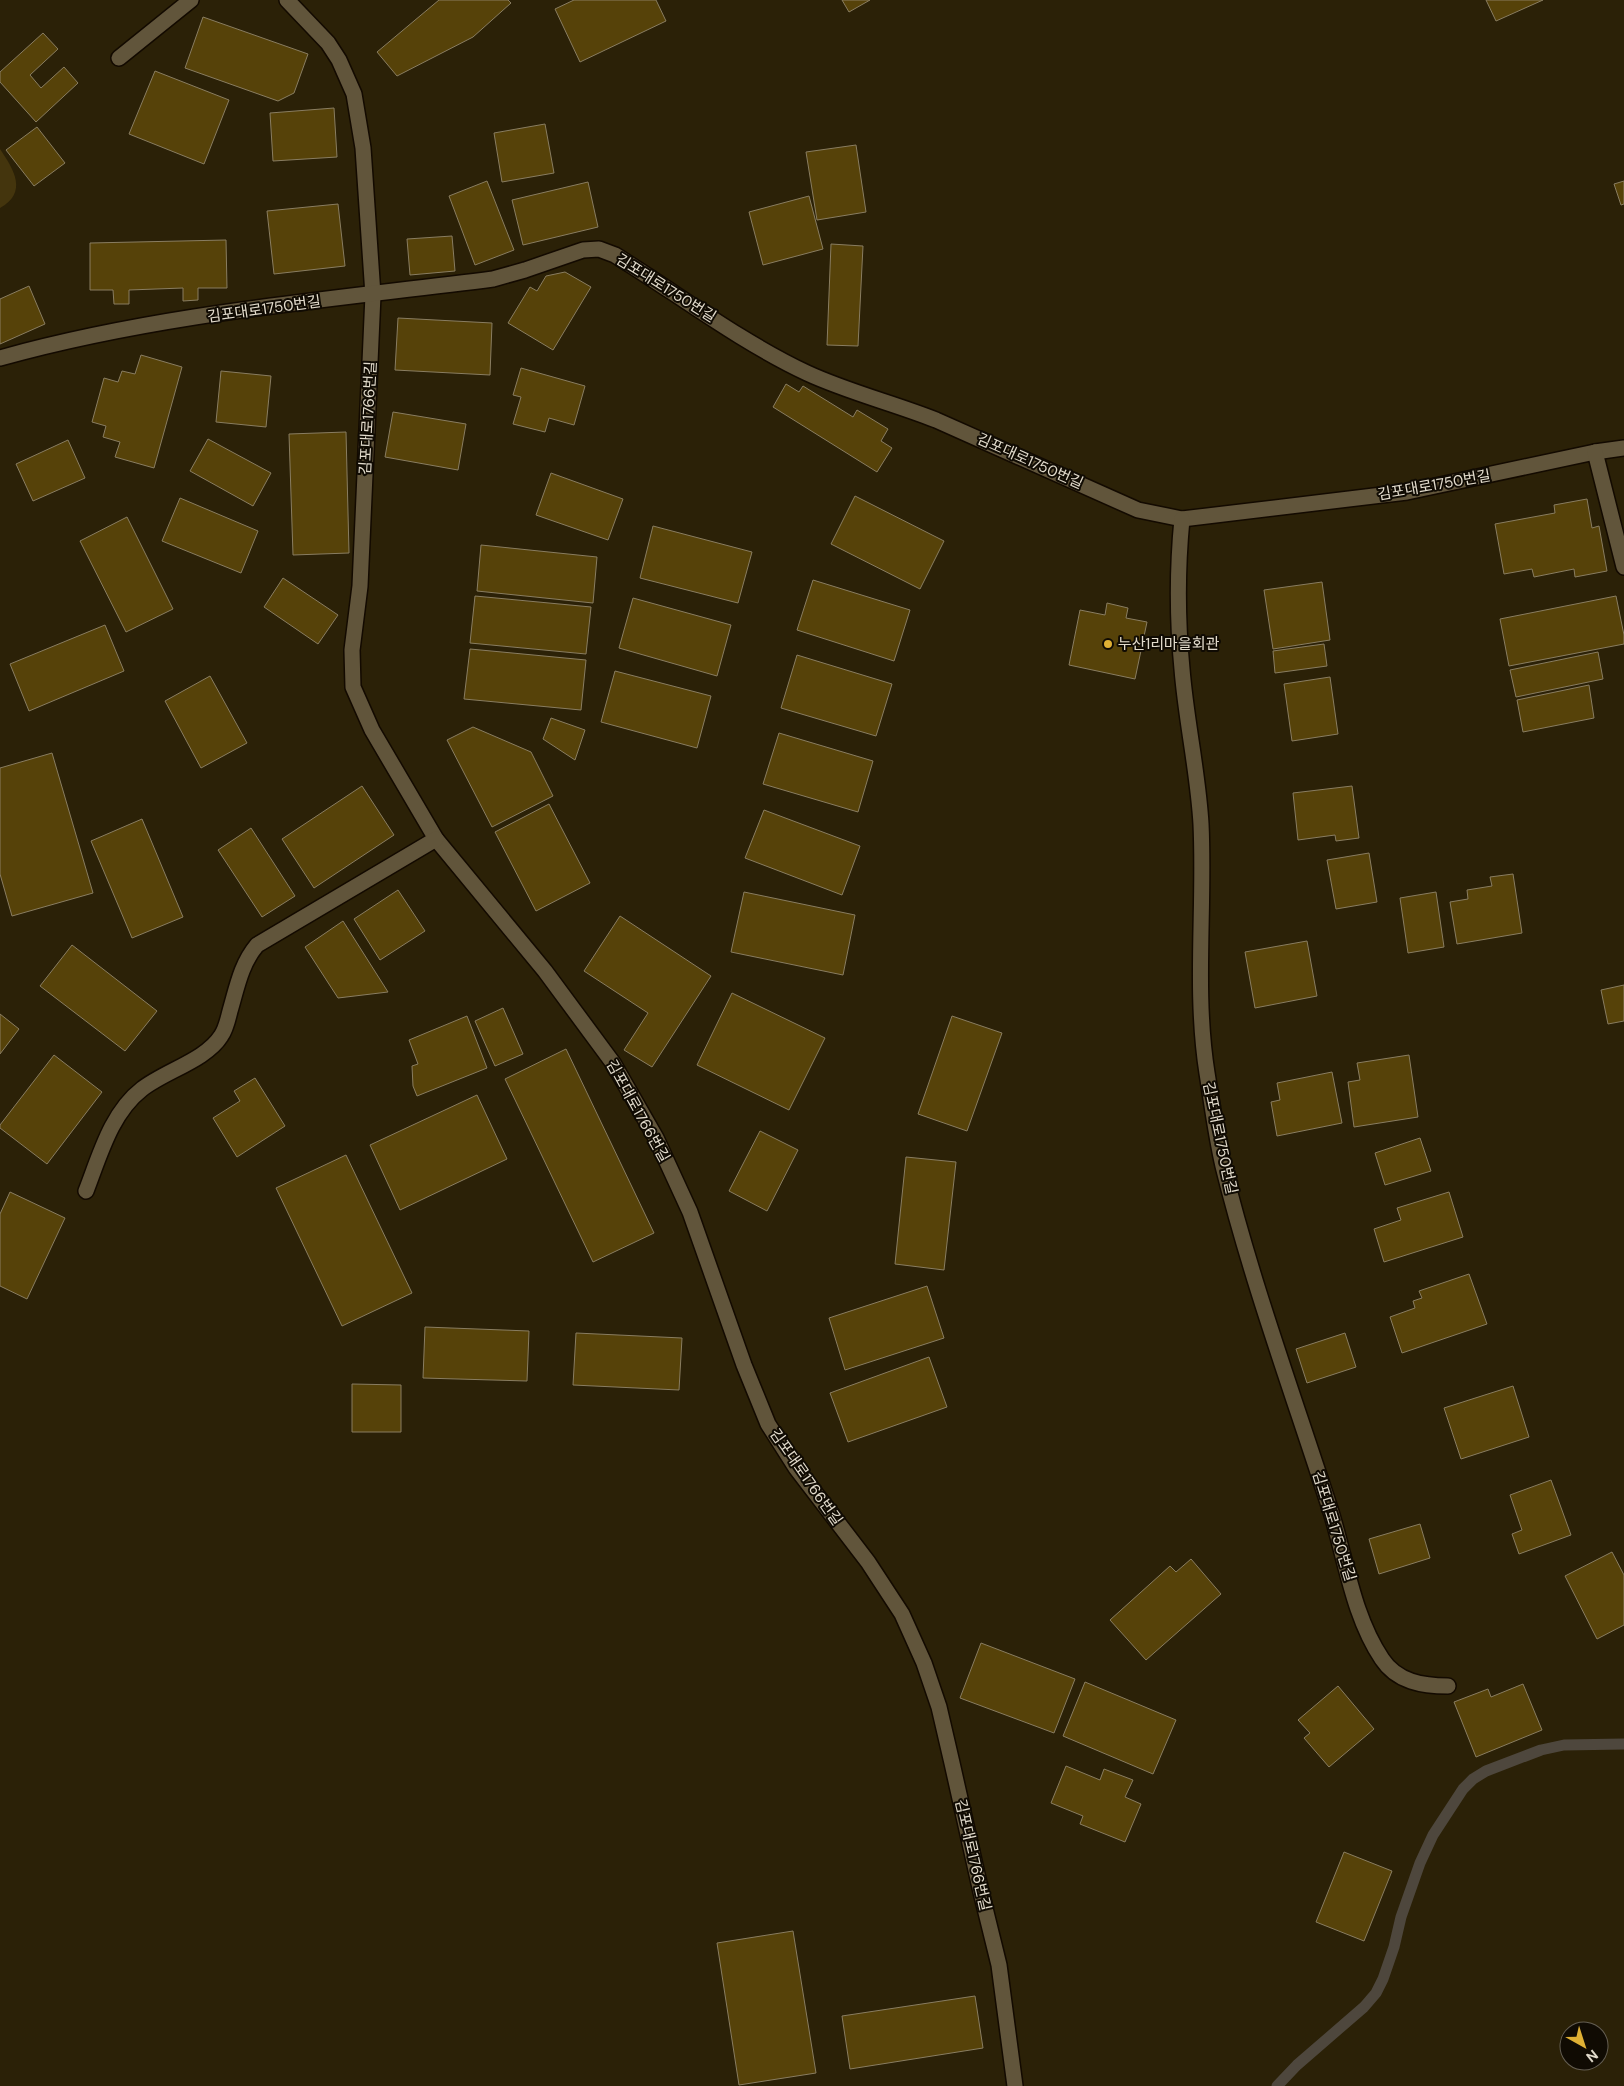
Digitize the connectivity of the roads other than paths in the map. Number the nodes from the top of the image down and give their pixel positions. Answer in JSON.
{"nodes":[{"id":1,"x":192,"y":0,"type":"edge"},
{"id":2,"x":287,"y":0,"type":"edge"},
{"id":3,"x":119,"y":58,"type":"dead end"},
{"id":4,"x":373,"y":294,"type":"junction"},
{"id":5,"x":0,"y":358,"type":"edge"},
{"id":6,"x":1624,"y":448,"type":"edge"},
{"id":7,"x":1595,"y":452,"type":"junction"},
{"id":8,"x":1182,"y":519,"type":"junction"},
{"id":9,"x":1624,"y":568,"type":"edge"},
{"id":10,"x":436,"y":839,"type":"junction"},
{"id":11,"x":86,"y":1191,"type":"dead end"},
{"id":12,"x":1448,"y":1686,"type":"dead end"},
{"id":13,"x":1015,"y":2086,"type":"edge"}],
"edges":[{"from":1,"to":3,"type":"lane"},
{"from":2,"to":4,"type":"lane","name":"김포대로1766번길"},
{"from":4,"to":5,"type":"lane","name":"김포대로1750번길"},
{"from":4,"to":8,"type":"lane","name":"김포대로1750번길"},
{"from":4,"to":10,"type":"lane","name":"김포대로1766번길"},
{"from":6,"to":7,"type":"lane","name":"김포대로1750번길"},
{"from":7,"to":8,"type":"lane","name":"김포대로1750번길"},
{"from":7,"to":9,"type":"lane"},
{"from":8,"to":12,"type":"lane","name":"김포대로1750번길"},
{"from":10,"to":11,"type":"lane"},
{"from":10,"to":13,"type":"lane","name":"김포대로1766번길"}]}
